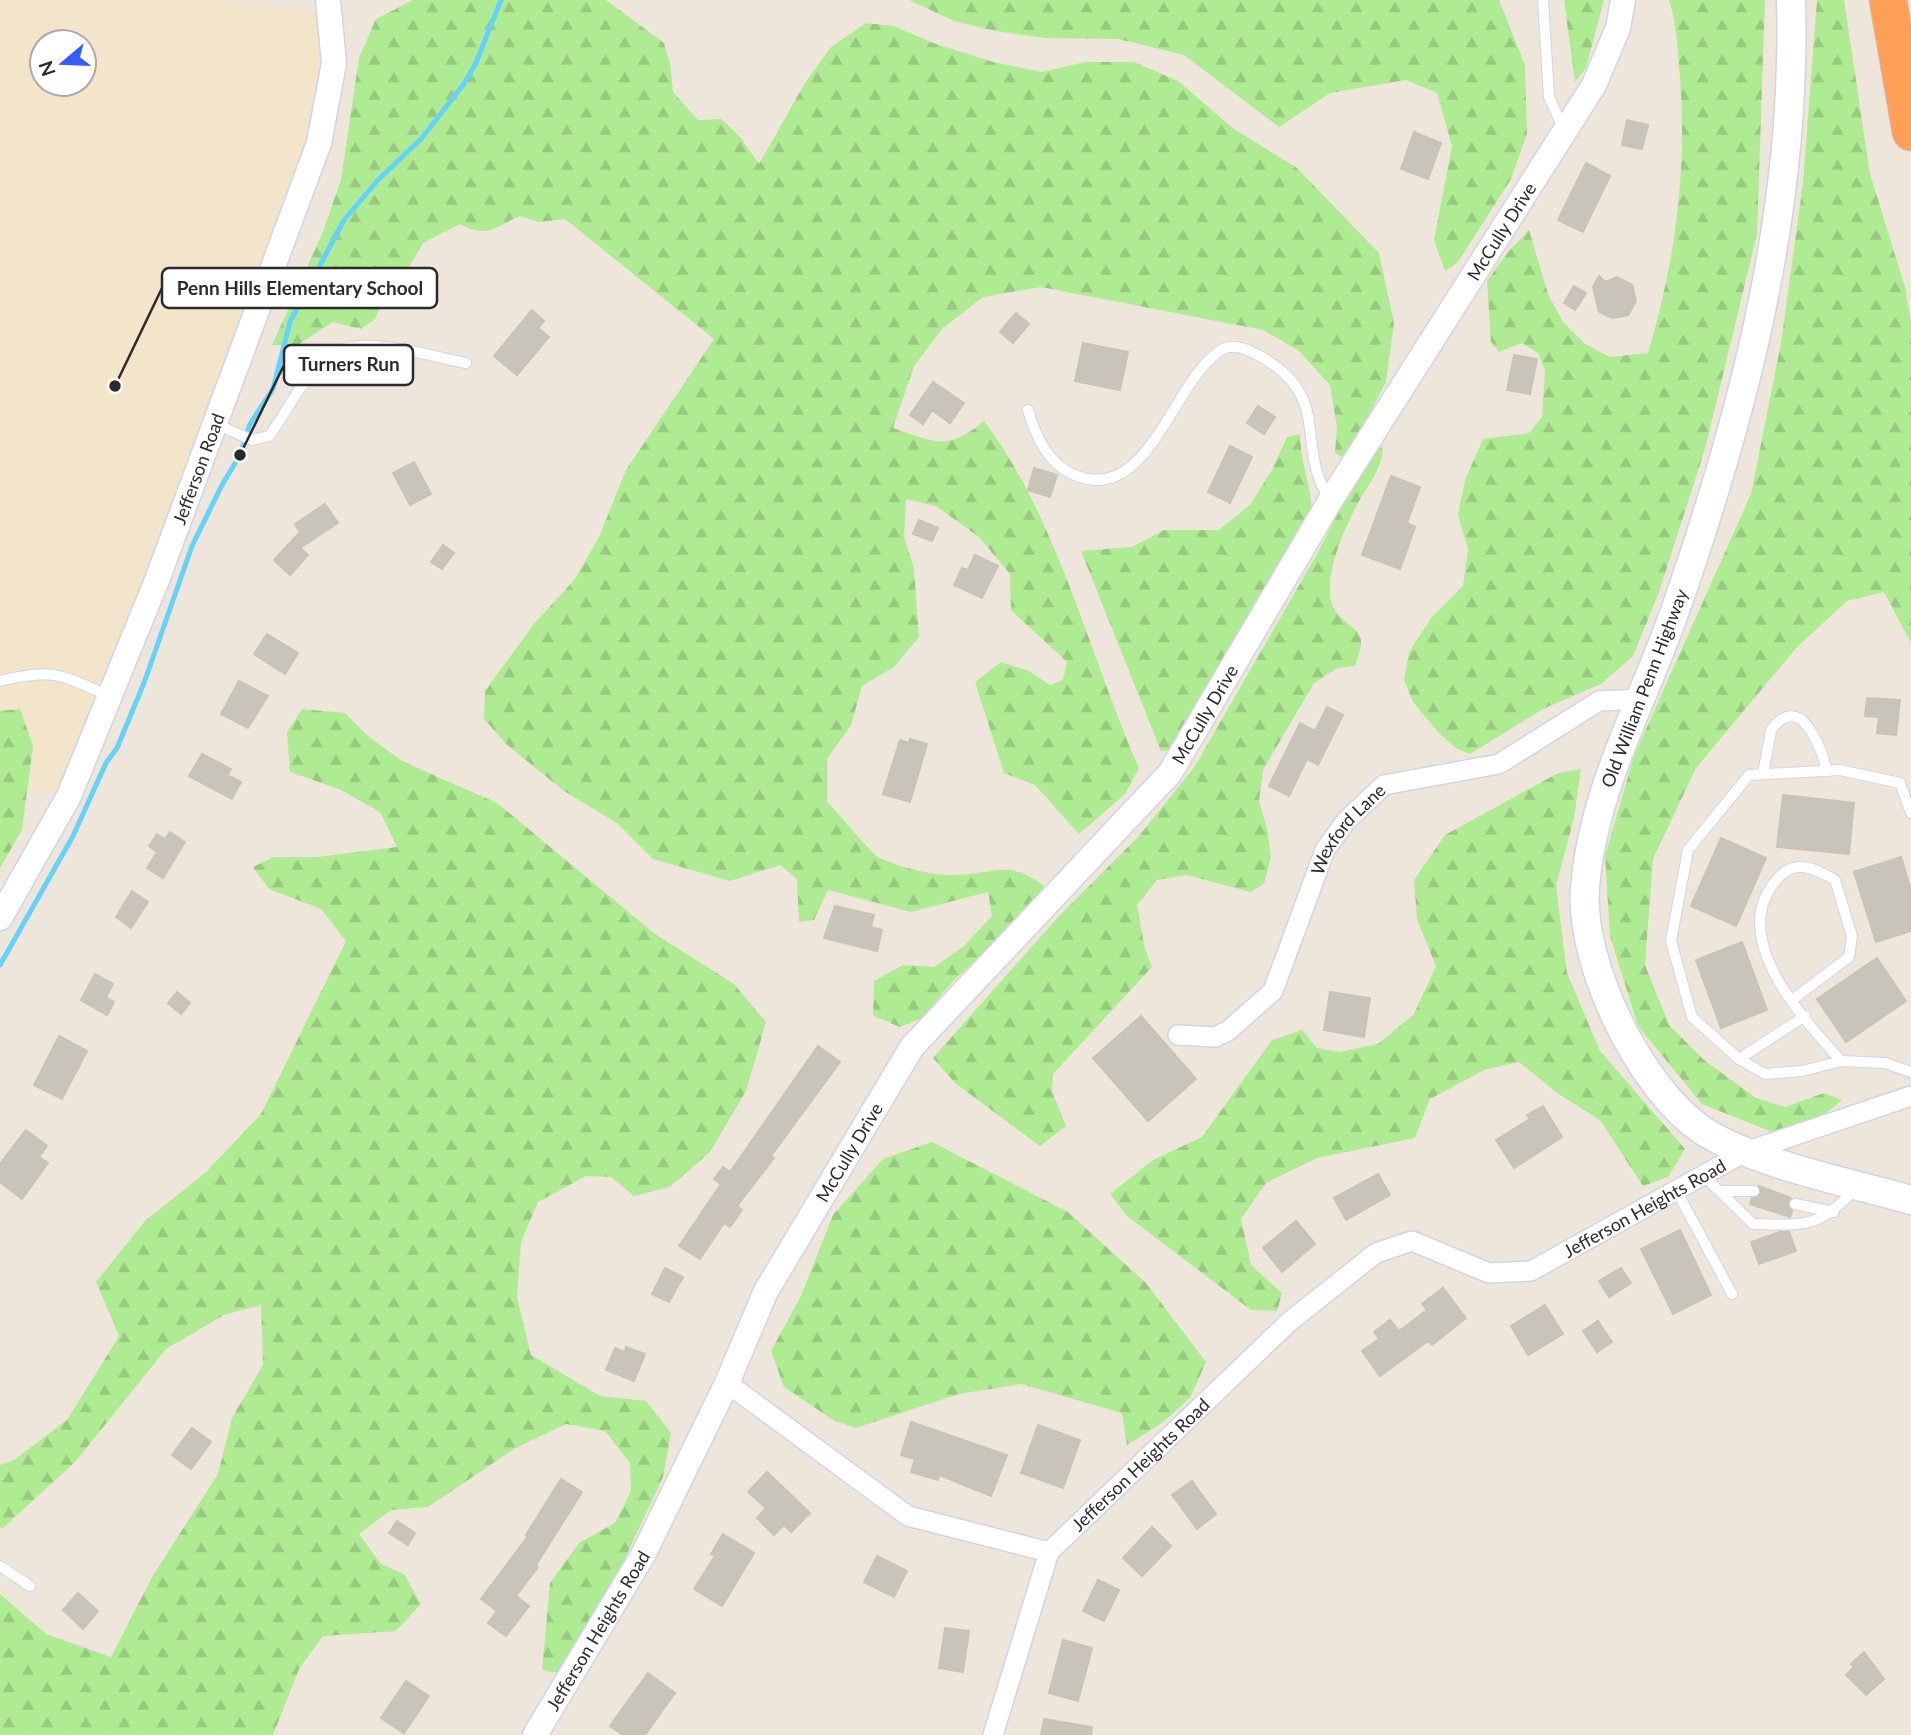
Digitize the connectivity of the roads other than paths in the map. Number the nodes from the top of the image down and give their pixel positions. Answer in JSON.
{"nodes":[{"id":1,"x":328,"y":0,"type":"edge"},
{"id":2,"x":1543,"y":0,"type":"edge"},
{"id":3,"x":1623,"y":0,"type":"edge"},
{"id":4,"x":1791,"y":0,"type":"edge"},
{"id":5,"x":1888,"y":0,"type":"edge"},
{"id":6,"x":1564,"y":132,"type":"junction"},
{"id":7,"x":1911,"y":132,"type":"edge"},
{"id":8,"x":466,"y":363,"type":"dead end"},
{"id":9,"x":1028,"y":410,"type":"dead end"},
{"id":10,"x":215,"y":424,"type":"junction"},
{"id":11,"x":1330,"y":500,"type":"junction"},
{"id":12,"x":0,"y":681,"type":"edge"},
{"id":13,"x":109,"y":696,"type":"junction"},
{"id":14,"x":1642,"y":699,"type":"junction"},
{"id":15,"x":1827,"y":771,"type":"junction"},
{"id":16,"x":1763,"y":774,"type":"junction"},
{"id":17,"x":1911,"y":813,"type":"edge"},
{"id":18,"x":0,"y":918,"type":"edge"},
{"id":19,"x":1792,"y":1000,"type":"junction"},
{"id":20,"x":1805,"y":1016,"type":"junction"},
{"id":21,"x":1178,"y":1035,"type":"dead end"},
{"id":22,"x":1740,"y":1059,"type":"junction"},
{"id":23,"x":1841,"y":1061,"type":"junction"},
{"id":24,"x":1911,"y":1072,"type":"edge"},
{"id":25,"x":1911,"y":1096,"type":"edge"},
{"id":26,"x":1745,"y":1152,"type":"junction"},
{"id":27,"x":1703,"y":1175,"type":"junction"},
{"id":28,"x":1859,"y":1185,"type":"junction"},
{"id":29,"x":1676,"y":1190,"type":"junction"},
{"id":30,"x":1719,"y":1191,"type":"junction"},
{"id":31,"x":1754,"y":1191,"type":"dead end"},
{"id":32,"x":1911,"y":1200,"type":"edge"},
{"id":33,"x":1795,"y":1204,"type":"dead end"},
{"id":34,"x":1834,"y":1212,"type":"junction"},
{"id":35,"x":1732,"y":1294,"type":"dead end"},
{"id":36,"x":727,"y":1383,"type":"junction"},
{"id":37,"x":1049,"y":1552,"type":"junction"},
{"id":38,"x":0,"y":1566,"type":"edge"},
{"id":39,"x":30,"y":1586,"type":"dead end"},
{"id":40,"x":535,"y":1735,"type":"edge"},
{"id":41,"x":993,"y":1735,"type":"edge"}],
"edges":[{"from":1,"to":10,"type":"street","name":"Jefferson Road"},
{"from":2,"to":6,"type":"lane"},
{"from":3,"to":6,"type":"street","name":"McCully Drive"},
{"from":4,"to":14,"type":"main road","name":"Old William Penn Highway"},
{"from":5,"to":7,"type":"highway"},
{"from":6,"to":11,"type":"street","name":"McCully Drive"},
{"from":8,"to":10,"type":"lane"},
{"from":9,"to":11,"type":"lane"},
{"from":10,"to":13,"type":"street","name":"Jefferson Road"},
{"from":11,"to":36,"type":"street","name":"McCully Drive"},
{"from":12,"to":13,"type":"lane"},
{"from":13,"to":18,"type":"street","name":"Jefferson Road"},
{"from":14,"to":21,"type":"street","name":"Wexford Lane"},
{"from":14,"to":26,"type":"main road","name":"Old William Penn Highway"},
{"from":15,"to":16,"type":"lane"},
{"from":15,"to":16,"type":"lane"},
{"from":15,"to":17,"type":"lane"},
{"from":16,"to":22,"type":"lane"},
{"from":19,"to":19,"type":"lane"},
{"from":19,"to":20,"type":"lane"},
{"from":20,"to":22,"type":"lane"},
{"from":20,"to":23,"type":"lane"},
{"from":22,"to":23,"type":"lane"},
{"from":23,"to":24,"type":"lane"},
{"from":25,"to":26,"type":"street","name":"Jefferson Heights Road"},
{"from":26,"to":27,"type":"street","name":"Jefferson Heights Road"},
{"from":26,"to":28,"type":"main road","name":"Old William Penn Highway"},
{"from":27,"to":29,"type":"street","name":"Jefferson Heights Road"},
{"from":27,"to":30,"type":"lane"},
{"from":28,"to":32,"type":"main road","name":"Old William Penn Highway"},
{"from":28,"to":34,"type":"lane"},
{"from":29,"to":35,"type":"lane"},
{"from":29,"to":37,"type":"street","name":"Jefferson Heights Road"},
{"from":30,"to":31,"type":"lane"},
{"from":30,"to":34,"type":"lane"},
{"from":33,"to":34,"type":"lane"},
{"from":36,"to":37,"type":"street"},
{"from":36,"to":40,"type":"street","name":"Jefferson Heights Road"},
{"from":37,"to":41,"type":"street"},
{"from":38,"to":39,"type":"lane"}]}
